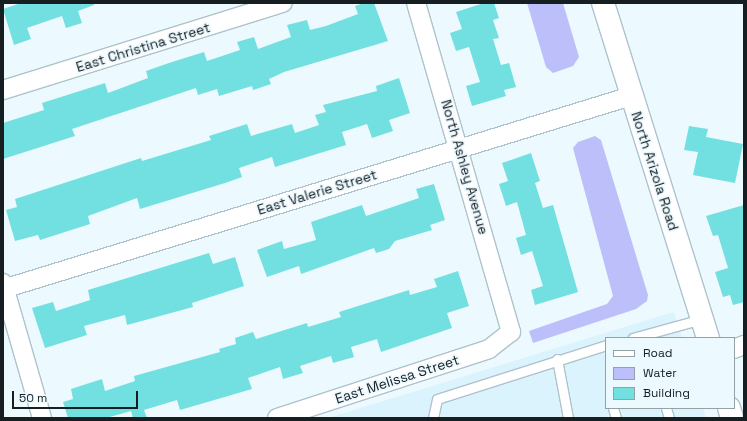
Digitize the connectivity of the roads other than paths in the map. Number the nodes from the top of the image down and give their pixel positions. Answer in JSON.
{"nodes":[{"id":1,"x":283,"y":3,"type":"edge"},
{"id":2,"x":416,"y":3,"type":"edge"},
{"id":3,"x":604,"y":3,"type":"edge"},
{"id":4,"x":3,"y":90,"type":"edge"},
{"id":5,"x":631,"y":96,"type":"junction"},
{"id":6,"x":460,"y":148,"type":"junction"},
{"id":7,"x":4,"y":287,"type":"edge"},
{"id":8,"x":705,"y":329,"type":"edge"},
{"id":9,"x":511,"y":332,"type":"joint"},
{"id":10,"x":641,"y":337,"type":"edge"},
{"id":11,"x":605,"y":345,"type":"edge"},
{"id":12,"x":557,"y":358,"type":"junction"},
{"id":13,"x":42,"y":418,"type":"edge"},
{"id":14,"x":277,"y":418,"type":"edge"},
{"id":15,"x":433,"y":418,"type":"edge"},
{"id":16,"x":568,"y":418,"type":"edge"}],
"edges":[{"from":1,"to":4,"type":"street","name":"East Christina Street"},
{"from":2,"to":6,"type":"street","name":"North Ashley Avenue"},
{"from":3,"to":5,"type":"street","name":"North Arizola Road"},
{"from":5,"to":6,"type":"street","name":"East Valerie Street"},
{"from":5,"to":8,"type":"street","name":"North Arizola Road"},
{"from":6,"to":7,"type":"street","name":"East Valerie Street"},
{"from":6,"to":9,"type":"street","name":"North Ashley Avenue"},
{"from":7,"to":13,"type":"street"},
{"from":8,"to":10,"type":"lane"},
{"from":9,"to":14,"type":"street","name":"East Melissa Street"},
{"from":11,"to":12,"type":"lane"},
{"from":12,"to":15,"type":"lane"},
{"from":12,"to":16,"type":"lane"}]}
